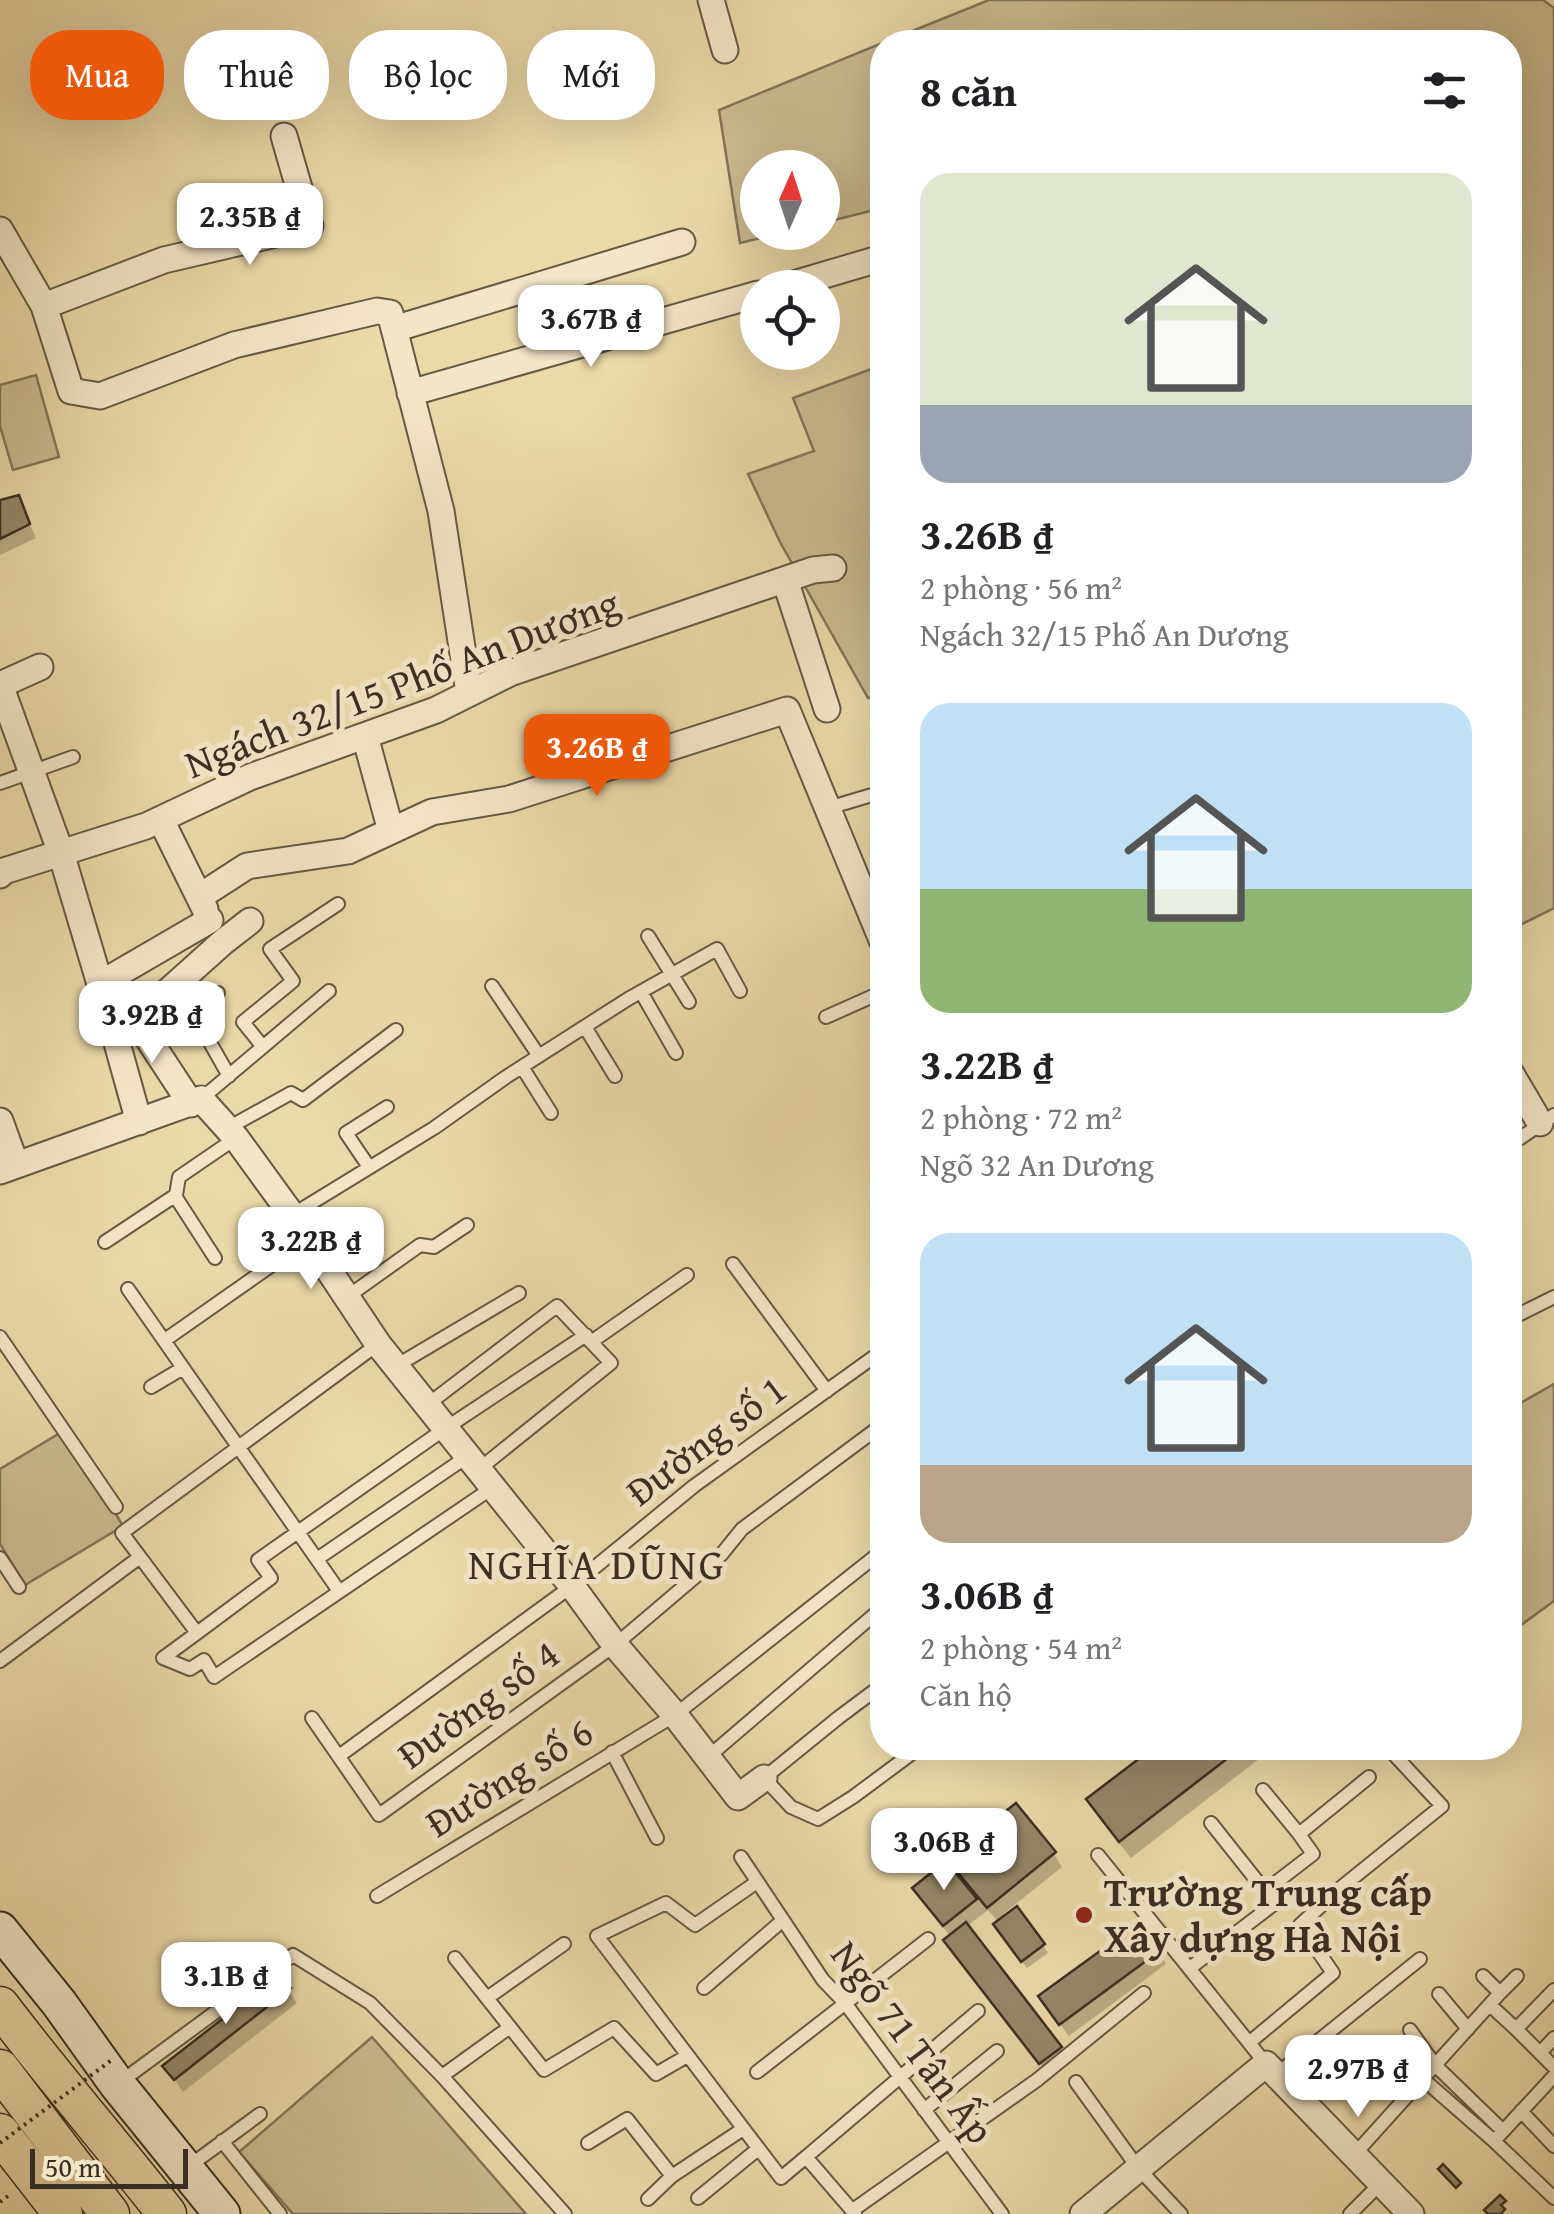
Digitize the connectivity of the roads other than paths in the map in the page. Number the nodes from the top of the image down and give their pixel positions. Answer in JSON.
{"nodes":[{"id":1,"x":712,"y":0,"type":"edge"},
{"id":2,"x":725,"y":50,"type":"dead end"},
{"id":3,"x":284,"y":136,"type":"dead end"},
{"id":4,"x":0,"y":230,"type":"edge"},
{"id":5,"x":682,"y":242,"type":"dead end"},
{"id":6,"x":870,"y":262,"type":"edge"},
{"id":7,"x":840,"y":270,"type":"edge"},
{"id":8,"x":740,"y":299,"type":"edge"},
{"id":9,"x":44,"y":306,"type":"junction"},
{"id":10,"x":394,"y":328,"type":"junction"},
{"id":11,"x":410,"y":393,"type":"junction"},
{"id":12,"x":833,"y":568,"type":"dead end"},
{"id":13,"x":784,"y":580,"type":"junction"},
{"id":14,"x":40,"y":667,"type":"dead end"},
{"id":15,"x":469,"y":694,"type":"junction"},
{"id":16,"x":4,"y":709,"type":"edge"},
{"id":17,"x":827,"y":710,"type":"dead end"},
{"id":18,"x":365,"y":736,"type":"junction"},
{"id":19,"x":73,"y":757,"type":"dead end"},
{"id":20,"x":31,"y":771,"type":"junction"},
{"id":21,"x":0,"y":783,"type":"edge"},
{"id":22,"x":870,"y":796,"type":"edge"},
{"id":23,"x":828,"y":808,"type":"junction"},
{"id":24,"x":161,"y":820,"type":"junction"},
{"id":25,"x":391,"y":831,"type":"junction"},
{"id":26,"x":60,"y":853,"type":"junction"},
{"id":27,"x":1,"y":868,"type":"edge"},
{"id":28,"x":338,"y":904,"type":"dead end"},
{"id":29,"x":870,"y":911,"type":"edge"},
{"id":30,"x":211,"y":920,"type":"junction"},
{"id":31,"x":250,"y":921,"type":"dead end"},
{"id":32,"x":648,"y":936,"type":"dead end"},
{"id":33,"x":672,"y":974,"type":"junction"},
{"id":34,"x":492,"y":986,"type":"dead end"},
{"id":35,"x":329,"y":991,"type":"dead end"},
{"id":36,"x":641,"y":992,"type":"junction"},
{"id":37,"x":740,"y":992,"type":"dead end"},
{"id":38,"x":218,"y":993,"type":"dead end"},
{"id":39,"x":870,"y":997,"type":"edge"},
{"id":40,"x":688,"y":1002,"type":"dead end"},
{"id":41,"x":826,"y":1017,"type":"dead end"},
{"id":42,"x":112,"y":1025,"type":"dead end"},
{"id":43,"x":585,"y":1026,"type":"junction"},
{"id":44,"x":396,"y":1030,"type":"dead end"},
{"id":45,"x":263,"y":1047,"type":"junction"},
{"id":46,"x":676,"y":1053,"type":"dead end"},
{"id":47,"x":539,"y":1056,"type":"junction"},
{"id":48,"x":522,"y":1067,"type":"junction"},
{"id":49,"x":228,"y":1076,"type":"junction"},
{"id":50,"x":614,"y":1076,"type":"dead end"},
{"id":51,"x":1522,"y":1087,"type":"edge"},
{"id":52,"x":196,"y":1101,"type":"junction"},
{"id":53,"x":388,"y":1106,"type":"dead end"},
{"id":54,"x":551,"y":1113,"type":"dead end"},
{"id":55,"x":1547,"y":1119,"type":"edge"},
{"id":56,"x":0,"y":1120,"type":"edge"},
{"id":57,"x":139,"y":1122,"type":"junction"},
{"id":58,"x":232,"y":1133,"type":"junction"},
{"id":59,"x":1522,"y":1137,"type":"edge"},
{"id":60,"x":369,"y":1167,"type":"junction"},
{"id":61,"x":8,"y":1168,"type":"edge"},
{"id":62,"x":174,"y":1196,"type":"junction"},
{"id":63,"x":292,"y":1214,"type":"junction"},
{"id":64,"x":467,"y":1225,"type":"dead end"},
{"id":65,"x":309,"y":1239,"type":"junction"},
{"id":66,"x":105,"y":1242,"type":"dead end"},
{"id":67,"x":215,"y":1258,"type":"dead end"},
{"id":68,"x":733,"y":1264,"type":"dead end"},
{"id":69,"x":687,"y":1275,"type":"dead end"},
{"id":70,"x":128,"y":1289,"type":"dead end"},
{"id":71,"x":519,"y":1294,"type":"dead end"},
{"id":72,"x":347,"y":1297,"type":"junction"},
{"id":73,"x":1554,"y":1297,"type":"edge"},
{"id":74,"x":1522,"y":1313,"type":"edge"},
{"id":75,"x":0,"y":1338,"type":"edge"},
{"id":76,"x":589,"y":1338,"type":"junction"},
{"id":77,"x":165,"y":1340,"type":"junction"},
{"id":78,"x":378,"y":1344,"type":"junction"},
{"id":79,"x":870,"y":1360,"type":"edge"},
{"id":80,"x":396,"y":1366,"type":"junction"},
{"id":81,"x":183,"y":1368,"type":"junction"},
{"id":82,"x":151,"y":1387,"type":"dead end"},
{"id":83,"x":827,"y":1391,"type":"junction"},
{"id":84,"x":428,"y":1406,"type":"junction"},
{"id":85,"x":446,"y":1428,"type":"junction"},
{"id":86,"x":870,"y":1434,"type":"edge"},
{"id":87,"x":237,"y":1448,"type":"junction"},
{"id":88,"x":479,"y":1471,"type":"junction"},
{"id":89,"x":116,"y":1507,"type":"dead end"},
{"id":90,"x":297,"y":1532,"type":"junction"},
{"id":91,"x":140,"y":1557,"type":"junction"},
{"id":92,"x":0,"y":1558,"type":"edge"},
{"id":93,"x":316,"y":1559,"type":"junction"},
{"id":94,"x":870,"y":1561,"type":"edge"},
{"id":95,"x":572,"y":1586,"type":"junction"},
{"id":96,"x":19,"y":1587,"type":"dead end"},
{"id":97,"x":339,"y":1590,"type":"junction"},
{"id":98,"x":870,"y":1618,"type":"edge"},
{"id":99,"x":197,"y":1632,"type":"junction"},
{"id":100,"x":615,"y":1646,"type":"junction"},
{"id":101,"x":0,"y":1661,"type":"edge"},
{"id":102,"x":870,"y":1695,"type":"edge"},
{"id":103,"x":675,"y":1714,"type":"junction"},
{"id":104,"x":312,"y":1718,"type":"dead end"},
{"id":105,"x":612,"y":1752,"type":"junction"},
{"id":106,"x":339,"y":1756,"type":"junction"},
{"id":107,"x":708,"y":1757,"type":"junction"},
{"id":108,"x":903,"y":1760,"type":"edge"},
{"id":109,"x":1399,"y":1760,"type":"edge"},
{"id":110,"x":1370,"y":1777,"type":"dead end"},
{"id":111,"x":764,"y":1778,"type":"junction"},
{"id":112,"x":1263,"y":1790,"type":"dead end"},
{"id":113,"x":1211,"y":1823,"type":"dead end"},
{"id":114,"x":1299,"y":1834,"type":"junction"},
{"id":115,"x":658,"y":1838,"type":"dead end"},
{"id":116,"x":1098,"y":1855,"type":"dead end"},
{"id":117,"x":741,"y":1857,"type":"dead end"},
{"id":118,"x":757,"y":1882,"type":"junction"},
{"id":119,"x":1265,"y":1891,"type":"junction"},
{"id":120,"x":377,"y":1896,"type":"dead end"},
{"id":121,"x":782,"y":1920,"type":"junction"},
{"id":122,"x":0,"y":1930,"type":"edge"},
{"id":123,"x":928,"y":1940,"type":"dead end"},
{"id":124,"x":564,"y":1944,"type":"dead end"},
{"id":125,"x":456,"y":1958,"type":"dead end"},
{"id":126,"x":1420,"y":1958,"type":"dead end"},
{"id":127,"x":1186,"y":1963,"type":"junction"},
{"id":128,"x":1483,"y":1976,"type":"dead end"},
{"id":129,"x":1517,"y":1976,"type":"dead end"},
{"id":130,"x":704,"y":1988,"type":"dead end"},
{"id":131,"x":1554,"y":1990,"type":"edge"},
{"id":132,"x":1144,"y":1993,"type":"dead end"},
{"id":133,"x":1438,"y":1994,"type":"dead end"},
{"id":134,"x":1500,"y":1994,"type":"junction"},
{"id":135,"x":487,"y":1998,"type":"junction"},
{"id":136,"x":844,"y":2003,"type":"junction"},
{"id":137,"x":1490,"y":2005,"type":"junction"},
{"id":138,"x":0,"y":2006,"type":"edge"},
{"id":139,"x":978,"y":2011,"type":"dead end"},
{"id":140,"x":510,"y":2028,"type":"junction"},
{"id":141,"x":1468,"y":2029,"type":"junction"},
{"id":142,"x":1516,"y":2029,"type":"junction"},
{"id":143,"x":1410,"y":2030,"type":"dead end"},
{"id":144,"x":0,"y":2036,"type":"edge"},
{"id":145,"x":1554,"y":2038,"type":"edge"},
{"id":146,"x":1250,"y":2042,"type":"junction"},
{"id":147,"x":996,"y":2052,"type":"dead end"},
{"id":148,"x":1540,"y":2053,"type":"junction"},
{"id":149,"x":687,"y":2056,"type":"junction"},
{"id":150,"x":1436,"y":2065,"type":"junction"},
{"id":151,"x":1554,"y":2067,"type":"edge"},
{"id":152,"x":47,"y":2068,"type":"junction"},
{"id":153,"x":0,"y":2069,"type":"edge"},
{"id":154,"x":1271,"y":2069,"type":"junction"},
{"id":155,"x":115,"y":2072,"type":"junction"},
{"id":156,"x":757,"y":2072,"type":"dead end"},
{"id":157,"x":442,"y":2076,"type":"junction"},
{"id":158,"x":1554,"y":2076,"type":"edge"},
{"id":159,"x":900,"y":2077,"type":"junction"},
{"id":160,"x":1423,"y":2079,"type":"junction"},
{"id":161,"x":1076,"y":2082,"type":"dead end"},
{"id":162,"x":924,"y":2110,"type":"junction"},
{"id":163,"x":1520,"y":2111,"type":"junction"},
{"id":164,"x":260,"y":2114,"type":"dead end"},
{"id":165,"x":743,"y":2129,"type":"junction"},
{"id":166,"x":0,"y":2133,"type":"edge"},
{"id":167,"x":1498,"y":2135,"type":"junction"},
{"id":168,"x":222,"y":2141,"type":"junction"},
{"id":169,"x":948,"y":2142,"type":"junction"},
{"id":170,"x":588,"y":2143,"type":"dead end"},
{"id":171,"x":1554,"y":2146,"type":"edge"},
{"id":172,"x":758,"y":2149,"type":"junction"},
{"id":173,"x":1354,"y":2155,"type":"junction"},
{"id":174,"x":806,"y":2156,"type":"junction"},
{"id":175,"x":186,"y":2168,"type":"junction"},
{"id":176,"x":1138,"y":2168,"type":"junction"},
{"id":177,"x":672,"y":2176,"type":"junction"},
{"id":178,"x":1381,"y":2182,"type":"junction"},
{"id":179,"x":648,"y":2198,"type":"dead end"},
{"id":180,"x":698,"y":2198,"type":"dead end"},
{"id":181,"x":1554,"y":2198,"type":"edge"},
{"id":182,"x":854,"y":2212,"type":"edge"},
{"id":183,"x":64,"y":2214,"type":"edge"},
{"id":184,"x":110,"y":2214,"type":"edge"},
{"id":185,"x":167,"y":2214,"type":"edge"},
{"id":186,"x":222,"y":2214,"type":"edge"},
{"id":187,"x":280,"y":2214,"type":"edge"},
{"id":188,"x":565,"y":2214,"type":"edge"},
{"id":189,"x":1002,"y":2214,"type":"edge"},
{"id":190,"x":1082,"y":2214,"type":"edge"},
{"id":191,"x":1180,"y":2214,"type":"edge"},
{"id":192,"x":1350,"y":2214,"type":"edge"},
{"id":193,"x":1411,"y":2214,"type":"edge"}],
"edges":[{"from":1,"to":2,"type":"street"},
{"from":3,"to":9,"type":"street"},
{"from":4,"to":9,"type":"street"},
{"from":5,"to":10,"type":"street"},
{"from":6,"to":7,"type":"street"},
{"from":8,"to":11,"type":"street"},
{"from":9,"to":10,"type":"street"},
{"from":10,"to":11,"type":"street"},
{"from":11,"to":15,"type":"street"},
{"from":12,"to":13,"type":"street","name":"Ngách 32/15 Phố An Dương"},
{"from":13,"to":15,"type":"street","name":"Ngách 32/15 Phố An Dương"},
{"from":13,"to":17,"type":"street"},
{"from":14,"to":16,"type":"street"},
{"from":15,"to":18,"type":"street","name":"Ngách 32/15 Phố An Dương"},
{"from":16,"to":20,"type":"street"},
{"from":18,"to":24,"type":"street","name":"Ngách 32/15 Phố An Dương"},
{"from":18,"to":25,"type":"street"},
{"from":19,"to":20,"type":"lane"},
{"from":20,"to":21,"type":"lane"},
{"from":20,"to":26,"type":"street"},
{"from":22,"to":23,"type":"lane"},
{"from":23,"to":25,"type":"street"},
{"from":23,"to":29,"type":"street"},
{"from":24,"to":26,"type":"street","name":"Ngách 32/15 Phố An Dương"},
{"from":24,"to":30,"type":"street"},
{"from":25,"to":30,"type":"street"},
{"from":26,"to":27,"type":"street","name":"Ngách 32/15 Phố An Dương"},
{"from":26,"to":30,"type":"street"},
{"from":28,"to":45,"type":"lane"},
{"from":30,"to":31,"type":"street"},
{"from":30,"to":52,"type":"street"},
{"from":32,"to":33,"type":"lane"},
{"from":33,"to":36,"type":"lane"},
{"from":33,"to":37,"type":"lane"},
{"from":33,"to":40,"type":"lane"},
{"from":34,"to":47,"type":"lane"},
{"from":35,"to":45,"type":"lane"},
{"from":36,"to":43,"type":"lane"},
{"from":36,"to":46,"type":"lane"},
{"from":38,"to":49,"type":"lane"},
{"from":39,"to":41,"type":"lane"},
{"from":42,"to":57,"type":"street"},
{"from":43,"to":47,"type":"lane"},
{"from":43,"to":50,"type":"lane"},
{"from":44,"to":58,"type":"lane"},
{"from":45,"to":49,"type":"lane"},
{"from":47,"to":48,"type":"lane"},
{"from":48,"to":54,"type":"lane"},
{"from":48,"to":60,"type":"lane"},
{"from":49,"to":52,"type":"lane"},
{"from":51,"to":55,"type":"street"},
{"from":52,"to":57,"type":"street"},
{"from":52,"to":58,"type":"street"},
{"from":53,"to":60,"type":"lane"},
{"from":55,"to":59,"type":"lane"},
{"from":56,"to":61,"type":"street"},
{"from":57,"to":61,"type":"street"},
{"from":58,"to":62,"type":"lane"},
{"from":58,"to":63,"type":"street"},
{"from":60,"to":63,"type":"lane"},
{"from":62,"to":66,"type":"lane"},
{"from":62,"to":67,"type":"lane"},
{"from":63,"to":65,"type":"street"},
{"from":64,"to":72,"type":"lane"},
{"from":65,"to":72,"type":"street"},
{"from":65,"to":77,"type":"lane"},
{"from":68,"to":83,"type":"lane"},
{"from":69,"to":76,"type":"lane"},
{"from":70,"to":77,"type":"lane"},
{"from":71,"to":80,"type":"lane"},
{"from":72,"to":78,"type":"street"},
{"from":73,"to":74,"type":"lane"},
{"from":75,"to":89,"type":"lane"},
{"from":76,"to":84,"type":"lane"},
{"from":76,"to":85,"type":"lane"},
{"from":76,"to":88,"type":"lane"},
{"from":77,"to":81,"type":"lane"},
{"from":78,"to":80,"type":"street"},
{"from":78,"to":87,"type":"lane"},
{"from":79,"to":83,"type":"lane","name":"Đường số 1"},
{"from":80,"to":84,"type":"street"},
{"from":81,"to":82,"type":"lane"},
{"from":81,"to":87,"type":"lane"},
{"from":83,"to":95,"type":"lane","name":"Đường số 1"},
{"from":84,"to":85,"type":"street"},
{"from":85,"to":88,"type":"street"},
{"from":85,"to":90,"type":"lane"},
{"from":86,"to":100,"type":"lane","name":"Đường số 4"},
{"from":87,"to":90,"type":"lane"},
{"from":87,"to":91,"type":"lane"},
{"from":88,"to":93,"type":"lane"},
{"from":88,"to":95,"type":"street"},
{"from":88,"to":97,"type":"lane"},
{"from":90,"to":93,"type":"lane"},
{"from":90,"to":99,"type":"lane"},
{"from":91,"to":99,"type":"lane"},
{"from":91,"to":101,"type":"lane"},
{"from":92,"to":96,"type":"lane"},
{"from":93,"to":97,"type":"lane"},
{"from":94,"to":103,"type":"lane","name":"Đường số 6"},
{"from":95,"to":100,"type":"street"},
{"from":95,"to":106,"type":"lane","name":"Đường số 1"},
{"from":97,"to":99,"type":"lane"},
{"from":98,"to":107,"type":"lane"},
{"from":100,"to":103,"type":"street"},
{"from":100,"to":106,"type":"lane","name":"Đường số 4"},
{"from":102,"to":111,"type":"lane"},
{"from":103,"to":105,"type":"lane","name":"Đường số 6"},
{"from":103,"to":107,"type":"street"},
{"from":104,"to":106,"type":"lane"},
{"from":105,"to":115,"type":"lane"},
{"from":105,"to":120,"type":"lane","name":"Đường số 6"},
{"from":107,"to":111,"type":"street"},
{"from":108,"to":111,"type":"lane"},
{"from":109,"to":146,"type":"lane"},
{"from":110,"to":114,"type":"lane"},
{"from":112,"to":114,"type":"lane"},
{"from":113,"to":119,"type":"lane"},
{"from":114,"to":119,"type":"lane"},
{"from":116,"to":127,"type":"lane"},
{"from":117,"to":118,"type":"lane","name":"Ngõ 71 Tân Ấp"},
{"from":118,"to":121,"type":"lane","name":"Ngõ 71 Tân Ấp"},
{"from":118,"to":149,"type":"lane"},
{"from":119,"to":127,"type":"lane"},
{"from":121,"to":130,"type":"lane"},
{"from":121,"to":136,"type":"lane","name":"Ngõ 71 Tân Ấp"},
{"from":122,"to":155,"type":"street"},
{"from":123,"to":136,"type":"lane"},
{"from":124,"to":135,"type":"lane"},
{"from":125,"to":135,"type":"lane"},
{"from":126,"to":154,"type":"lane"},
{"from":127,"to":146,"type":"lane"},
{"from":128,"to":134,"type":"lane"},
{"from":129,"to":134,"type":"lane"},
{"from":131,"to":142,"type":"lane"},
{"from":132,"to":169,"type":"lane"},
{"from":133,"to":141,"type":"lane"},
{"from":134,"to":137,"type":"lane"},
{"from":135,"to":140,"type":"lane"},
{"from":136,"to":156,"type":"lane"},
{"from":136,"to":159,"type":"lane","name":"Ngõ 71 Tân Ấp"},
{"from":137,"to":141,"type":"lane"},
{"from":137,"to":142,"type":"lane"},
{"from":138,"to":152,"type":"main road"},
{"from":139,"to":159,"type":"lane"},
{"from":140,"to":149,"type":"lane"},
{"from":140,"to":157,"type":"lane"},
{"from":141,"to":150,"type":"lane"},
{"from":142,"to":148,"type":"lane"},
{"from":143,"to":150,"type":"lane"},
{"from":144,"to":152,"type":"main road"},
{"from":145,"to":148,"type":"lane"},
{"from":146,"to":154,"type":"lane"},
{"from":147,"to":162,"type":"lane"},
{"from":148,"to":151,"type":"lane"},
{"from":149,"to":165,"type":"lane"},
{"from":150,"to":160,"type":"lane"},
{"from":150,"to":167,"type":"lane"},
{"from":152,"to":185,"type":"main road"},
{"from":153,"to":184,"type":"main road"},
{"from":154,"to":173,"type":"street"},
{"from":154,"to":176,"type":"street"},
{"from":155,"to":157,"type":"lane"},
{"from":155,"to":175,"type":"street"},
{"from":157,"to":188,"type":"lane"},
{"from":158,"to":163,"type":"lane"},
{"from":159,"to":162,"type":"lane","name":"Ngõ 71 Tân Ấp"},
{"from":159,"to":174,"type":"lane"},
{"from":160,"to":167,"type":"lane"},
{"from":160,"to":173,"type":"lane"},
{"from":161,"to":176,"type":"lane"},
{"from":162,"to":169,"type":"lane","name":"Ngõ 71 Tân Ấp"},
{"from":163,"to":167,"type":"lane"},
{"from":163,"to":171,"type":"lane"},
{"from":164,"to":168,"type":"lane"},
{"from":165,"to":172,"type":"lane"},
{"from":165,"to":177,"type":"lane"},
{"from":166,"to":183,"type":"main road"},
{"from":167,"to":181,"type":"lane"},
{"from":168,"to":175,"type":"lane"},
{"from":168,"to":187,"type":"lane"},
{"from":169,"to":182,"type":"lane"},
{"from":169,"to":189,"type":"lane","name":"Ngõ 71 Tân Ấp"},
{"from":170,"to":177,"type":"lane"},
{"from":172,"to":174,"type":"lane"},
{"from":172,"to":180,"type":"lane"},
{"from":173,"to":178,"type":"street"},
{"from":174,"to":182,"type":"lane"},
{"from":175,"to":186,"type":"street"},
{"from":176,"to":190,"type":"street"},
{"from":176,"to":191,"type":"lane"},
{"from":177,"to":179,"type":"lane"},
{"from":178,"to":192,"type":"lane"},
{"from":178,"to":193,"type":"street"}]}
